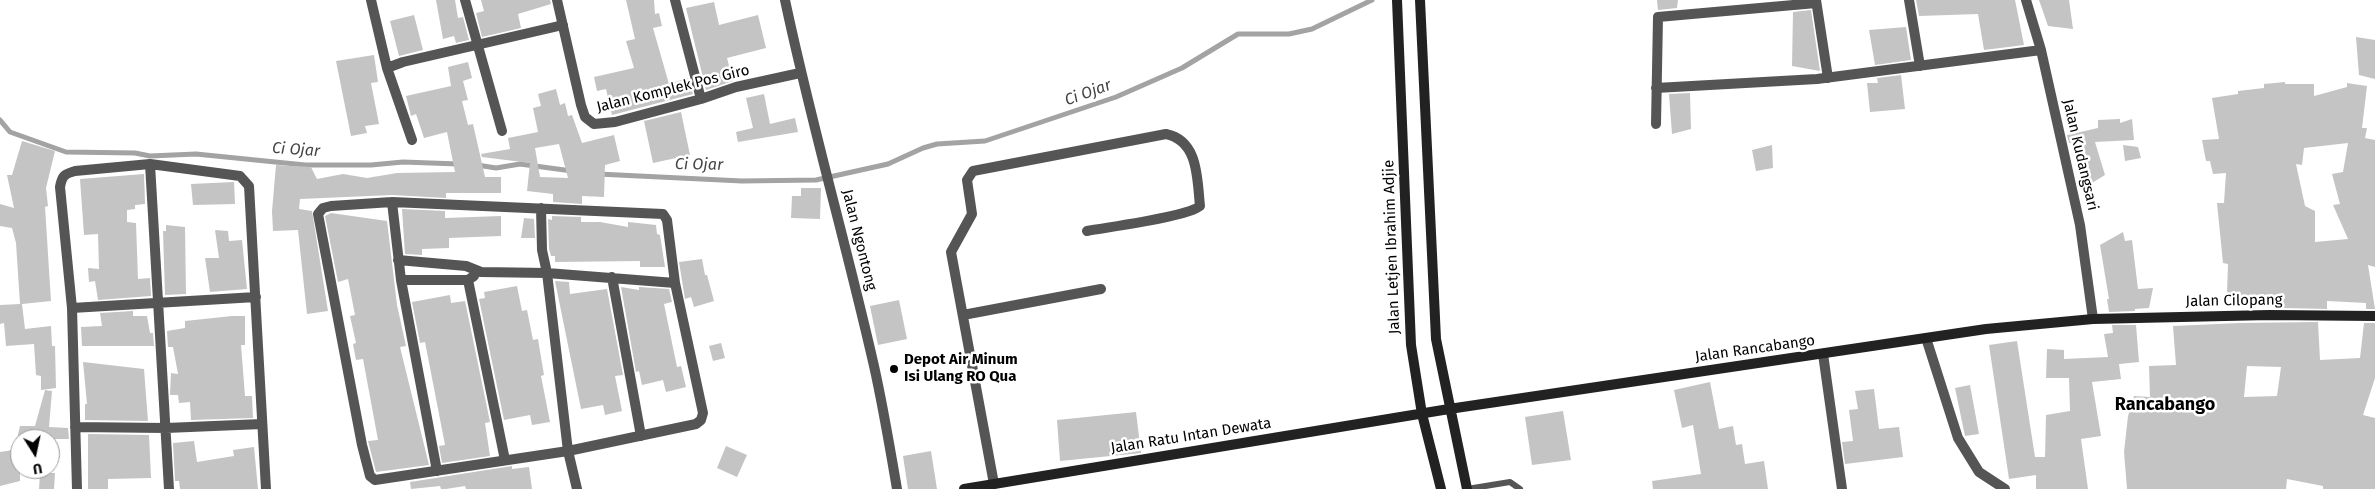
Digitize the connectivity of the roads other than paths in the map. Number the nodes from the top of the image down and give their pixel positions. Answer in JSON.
{"nodes":[{"id":1,"x":371,"y":0,"type":"edge"},
{"id":2,"x":465,"y":0,"type":"edge"},
{"id":3,"x":557,"y":0,"type":"edge"},
{"id":4,"x":675,"y":0,"type":"edge"},
{"id":5,"x":784,"y":0,"type":"edge"},
{"id":6,"x":1397,"y":0,"type":"edge"},
{"id":7,"x":1420,"y":0,"type":"edge"},
{"id":8,"x":1909,"y":0,"type":"edge"},
{"id":9,"x":2026,"y":0,"type":"edge"},
{"id":10,"x":1816,"y":2,"type":"edge"},
{"id":11,"x":563,"y":25,"type":"junction"},
{"id":12,"x":477,"y":45,"type":"junction"},
{"id":13,"x":2041,"y":50,"type":"junction"},
{"id":14,"x":1920,"y":66,"type":"junction"},
{"id":15,"x":388,"y":68,"type":"junction"},
{"id":16,"x":800,"y":73,"type":"junction"},
{"id":17,"x":1828,"y":78,"type":"junction"},
{"id":18,"x":1656,"y":88,"type":"junction"},
{"id":19,"x":701,"y":99,"type":"junction"},
{"id":20,"x":1656,"y":124,"type":"dead end"},
{"id":21,"x":502,"y":131,"type":"dead end"},
{"id":22,"x":412,"y":140,"type":"dead end"},
{"id":23,"x":150,"y":164,"type":"junction"},
{"id":24,"x":392,"y":202,"type":"junction"},
{"id":25,"x":541,"y":208,"type":"junction"},
{"id":26,"x":1087,"y":231,"type":"dead end"},
{"id":27,"x":398,"y":260,"type":"junction"},
{"id":28,"x":481,"y":272,"type":"junction"},
{"id":29,"x":547,"y":273,"type":"junction"},
{"id":30,"x":612,"y":277,"type":"junction"},
{"id":31,"x":401,"y":280,"type":"junction"},
{"id":32,"x":468,"y":280,"type":"junction"},
{"id":33,"x":676,"y":283,"type":"junction"},
{"id":34,"x":1102,"y":289,"type":"dead end"},
{"id":35,"x":256,"y":297,"type":"junction"},
{"id":36,"x":159,"y":302,"type":"junction"},
{"id":37,"x":72,"y":308,"type":"junction"},
{"id":38,"x":963,"y":315,"type":"junction"},
{"id":39,"x":2375,"y":316,"type":"edge"},
{"id":40,"x":2093,"y":319,"type":"junction"},
{"id":41,"x":1926,"y":338,"type":"junction"},
{"id":42,"x":1823,"y":354,"type":"junction"},
{"id":43,"x":1449,"y":409,"type":"junction"},
{"id":44,"x":1422,"y":414,"type":"junction"},
{"id":45,"x":262,"y":424,"type":"junction"},
{"id":46,"x":74,"y":427,"type":"junction"},
{"id":47,"x":166,"y":428,"type":"junction"},
{"id":48,"x":641,"y":436,"type":"junction"},
{"id":49,"x":568,"y":451,"type":"junction"},
{"id":50,"x":505,"y":460,"type":"junction"},
{"id":51,"x":437,"y":471,"type":"junction"},
{"id":52,"x":994,"y":484,"type":"junction"},
{"id":53,"x":76,"y":489,"type":"edge"},
{"id":54,"x":169,"y":489,"type":"edge"},
{"id":55,"x":266,"y":489,"type":"edge"},
{"id":56,"x":576,"y":489,"type":"edge"},
{"id":57,"x":897,"y":489,"type":"edge"},
{"id":58,"x":964,"y":489,"type":"edge"},
{"id":59,"x":1441,"y":489,"type":"edge"},
{"id":60,"x":1467,"y":489,"type":"edge"},
{"id":61,"x":1520,"y":489,"type":"edge"},
{"id":62,"x":1842,"y":489,"type":"edge"},
{"id":63,"x":2006,"y":489,"type":"edge"}],
"edges":[{"from":1,"to":15,"type":"street"},
{"from":2,"to":12,"type":"street"},
{"from":3,"to":11,"type":"street","name":"Jalan Komplek Pos Giro"},
{"from":4,"to":19,"type":"street"},
{"from":5,"to":16,"type":"street","name":"Jalan Ngontong"},
{"from":6,"to":44,"type":"street","name":"Jalan Letjen Ibrahim Adjie"},
{"from":7,"to":43,"type":"street"},
{"from":8,"to":14,"type":"street"},
{"from":9,"to":13,"type":"street","name":"Jalan Kudangsari"},
{"from":10,"to":17,"type":"street"},
{"from":10,"to":18,"type":"street"},
{"from":11,"to":12,"type":"street"},
{"from":11,"to":19,"type":"street","name":"Jalan Komplek Pos Giro"},
{"from":12,"to":15,"type":"street"},
{"from":12,"to":21,"type":"street"},
{"from":13,"to":14,"type":"street"},
{"from":13,"to":40,"type":"street","name":"Jalan Kudangsari"},
{"from":14,"to":17,"type":"street"},
{"from":15,"to":22,"type":"street"},
{"from":16,"to":19,"type":"street","name":"Jalan Komplek Pos Giro"},
{"from":16,"to":57,"type":"street","name":"Jalan Ngontong"},
{"from":17,"to":18,"type":"street"},
{"from":18,"to":20,"type":"street"},
{"from":23,"to":35,"type":"street"},
{"from":23,"to":36,"type":"street"},
{"from":23,"to":37,"type":"street"},
{"from":24,"to":25,"type":"street"},
{"from":24,"to":27,"type":"street"},
{"from":24,"to":51,"type":"street"},
{"from":25,"to":29,"type":"street"},
{"from":25,"to":33,"type":"street"},
{"from":26,"to":38,"type":"street"},
{"from":27,"to":28,"type":"street"},
{"from":27,"to":31,"type":"street"},
{"from":28,"to":29,"type":"street"},
{"from":28,"to":32,"type":"street"},
{"from":29,"to":30,"type":"street"},
{"from":29,"to":49,"type":"street"},
{"from":30,"to":33,"type":"street"},
{"from":30,"to":48,"type":"street"},
{"from":31,"to":32,"type":"street"},
{"from":31,"to":51,"type":"street"},
{"from":32,"to":50,"type":"street"},
{"from":33,"to":48,"type":"street"},
{"from":34,"to":38,"type":"street"},
{"from":35,"to":36,"type":"street"},
{"from":35,"to":45,"type":"street"},
{"from":36,"to":37,"type":"street"},
{"from":36,"to":47,"type":"street"},
{"from":37,"to":46,"type":"street"},
{"from":38,"to":52,"type":"street"},
{"from":39,"to":40,"type":"street","name":"Jalan Cilopang"},
{"from":40,"to":41,"type":"street","name":"Jalan Rancabango"},
{"from":41,"to":42,"type":"street","name":"Jalan Rancabango"},
{"from":41,"to":63,"type":"street"},
{"from":42,"to":43,"type":"street","name":"Jalan Rancabango"},
{"from":42,"to":62,"type":"street"},
{"from":43,"to":44,"type":"street","name":"Jalan Rancabango"},
{"from":43,"to":60,"type":"street"},
{"from":44,"to":52,"type":"street","name":"Jalan Ratu Intan Dewata"},
{"from":44,"to":59,"type":"street","name":"Jalan Letjen Ibrahim Adjie"},
{"from":45,"to":47,"type":"street"},
{"from":45,"to":55,"type":"street"},
{"from":46,"to":47,"type":"street"},
{"from":46,"to":53,"type":"street"},
{"from":47,"to":54,"type":"street"},
{"from":48,"to":49,"type":"street"},
{"from":49,"to":50,"type":"street"},
{"from":49,"to":56,"type":"street"},
{"from":50,"to":51,"type":"street"},
{"from":52,"to":58,"type":"street","name":"Jalan Ratu Intan Dewata"},
{"from":60,"to":61,"type":"lane"}]}
